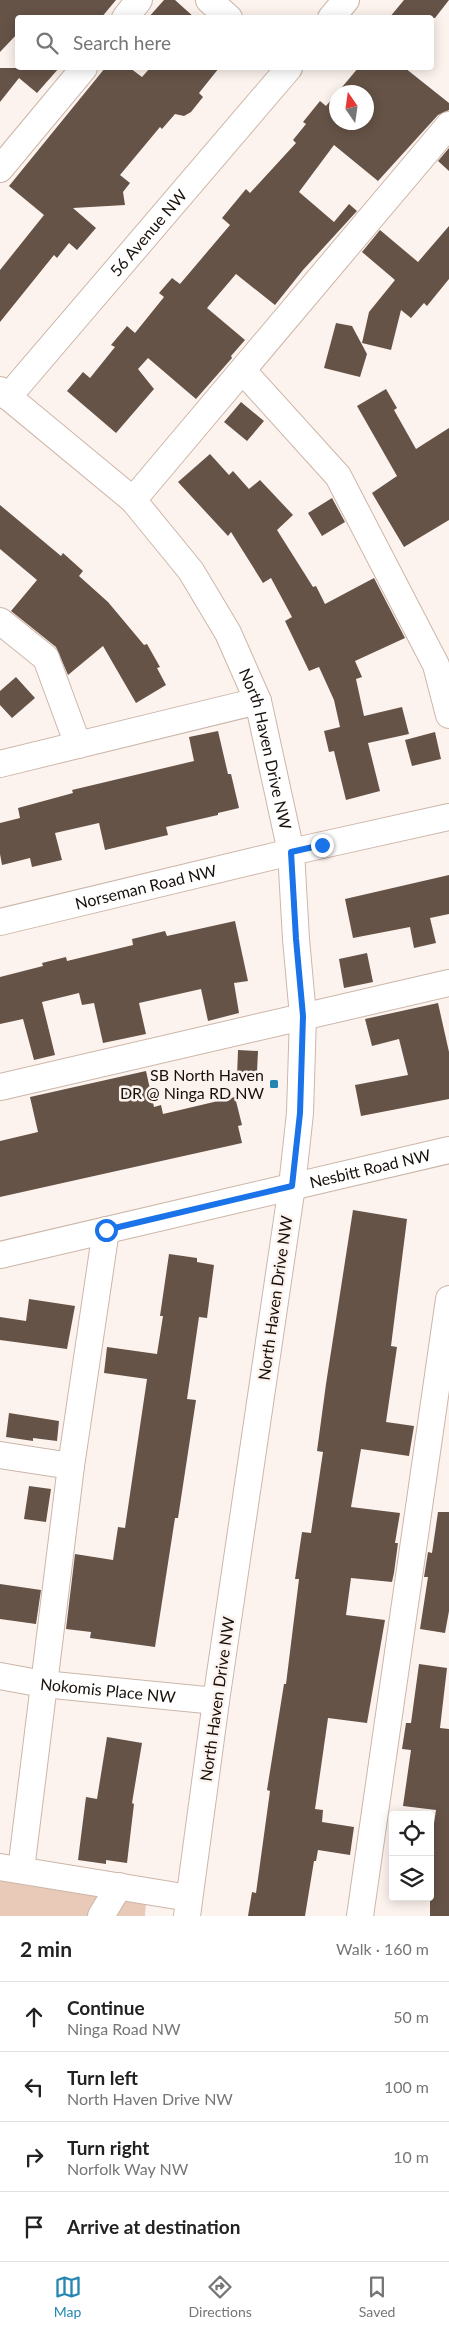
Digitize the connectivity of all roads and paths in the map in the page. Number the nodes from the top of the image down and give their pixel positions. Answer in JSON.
{"nodes":[{"id":1,"x":139,"y":0,"type":"edge"},
{"id":2,"x":209,"y":0,"type":"edge"},
{"id":3,"x":346,"y":0,"type":"edge"},
{"id":4,"x":127,"y":15,"type":"edge"},
{"id":5,"x":225,"y":15,"type":"edge"},
{"id":6,"x":334,"y":15,"type":"edge"},
{"id":7,"x":82,"y":70,"type":"edge"},
{"id":8,"x":284,"y":70,"type":"edge"},
{"id":9,"x":449,"y":125,"type":"edge"},
{"id":10,"x":0,"y":169,"type":"edge"},
{"id":11,"x":243,"y":371,"type":"junction"},
{"id":12,"x":4,"y":394,"type":"edge"},
{"id":13,"x":133,"y":500,"type":"junction"},
{"id":14,"x":0,"y":621,"type":"edge"},
{"id":15,"x":258,"y":701,"type":"junction"},
{"id":16,"x":449,"y":715,"type":"edge"},
{"id":17,"x":78,"y":745,"type":"junction"},
{"id":18,"x":0,"y":764,"type":"edge"},
{"id":19,"x":449,"y":817,"type":"edge"},
{"id":20,"x":291,"y":852,"type":"junction"},
{"id":21,"x":0,"y":922,"type":"edge"},
{"id":22,"x":449,"y":983,"type":"edge"},
{"id":23,"x":303,"y":1016,"type":"junction"},
{"id":24,"x":0,"y":1087,"type":"edge"},
{"id":25,"x":449,"y":1150,"type":"edge"},
{"id":26,"x":292,"y":1186,"type":"junction"},
{"id":27,"x":106,"y":1230,"type":"junction"},
{"id":28,"x":0,"y":1255,"type":"edge"},
{"id":29,"x":449,"y":1299,"type":"edge"},
{"id":30,"x":0,"y":1455,"type":"edge"},
{"id":31,"x":71,"y":1466,"type":"junction"},
{"id":32,"x":0,"y":1676,"type":"edge"},
{"id":33,"x":43,"y":1684,"type":"junction"},
{"id":34,"x":216,"y":1701,"type":"junction"},
{"id":35,"x":10,"y":1868,"type":"edge"},
{"id":36,"x":119,"y":1886,"type":"junction"},
{"id":37,"x":188,"y":1907,"type":"edge"},
{"id":38,"x":101,"y":1916,"type":"edge"},
{"id":39,"x":360,"y":1916,"type":"edge"}],
"edges":[{"from":1,"to":4,"type":"street"},
{"from":2,"to":5,"type":"street"},
{"from":3,"to":6,"type":"street"},
{"from":7,"to":10,"type":"street"},
{"from":8,"to":12,"type":"street","name":"56 Avenue NW"},
{"from":9,"to":11,"type":"street"},
{"from":11,"to":13,"type":"street"},
{"from":11,"to":16,"type":"street"},
{"from":12,"to":13,"type":"street","name":"North Haven Drive NW"},
{"from":13,"to":15,"type":"street","name":"North Haven Drive NW"},
{"from":14,"to":17,"type":"street"},
{"from":15,"to":17,"type":"street"},
{"from":15,"to":20,"type":"street","name":"North Haven Drive NW"},
{"from":17,"to":18,"type":"street"},
{"from":19,"to":20,"type":"street","name":"Norseman Road NW"},
{"from":20,"to":21,"type":"street","name":"Norseman Road NW"},
{"from":20,"to":23,"type":"street","name":"North Haven Drive NW"},
{"from":22,"to":23,"type":"street"},
{"from":23,"to":24,"type":"street"},
{"from":23,"to":26,"type":"street","name":"North Haven Drive NW"},
{"from":25,"to":26,"type":"street","name":"Nesbitt Road NW"},
{"from":26,"to":27,"type":"street","name":"Nesbitt Road NW"},
{"from":26,"to":34,"type":"street","name":"North Haven Drive NW"},
{"from":27,"to":28,"type":"street","name":"Nesbitt Road NW"},
{"from":27,"to":31,"type":"street"},
{"from":29,"to":39,"type":"street"},
{"from":30,"to":31,"type":"street"},
{"from":31,"to":33,"type":"street"},
{"from":32,"to":33,"type":"street","name":"Nokomis Place NW"},
{"from":33,"to":34,"type":"street","name":"Nokomis Place NW"},
{"from":33,"to":35,"type":"street"},
{"from":34,"to":37,"type":"street","name":"North Haven Drive NW"},
{"from":35,"to":36,"type":"street"},
{"from":36,"to":37,"type":"street"},
{"from":36,"to":38,"type":"street"}]}
